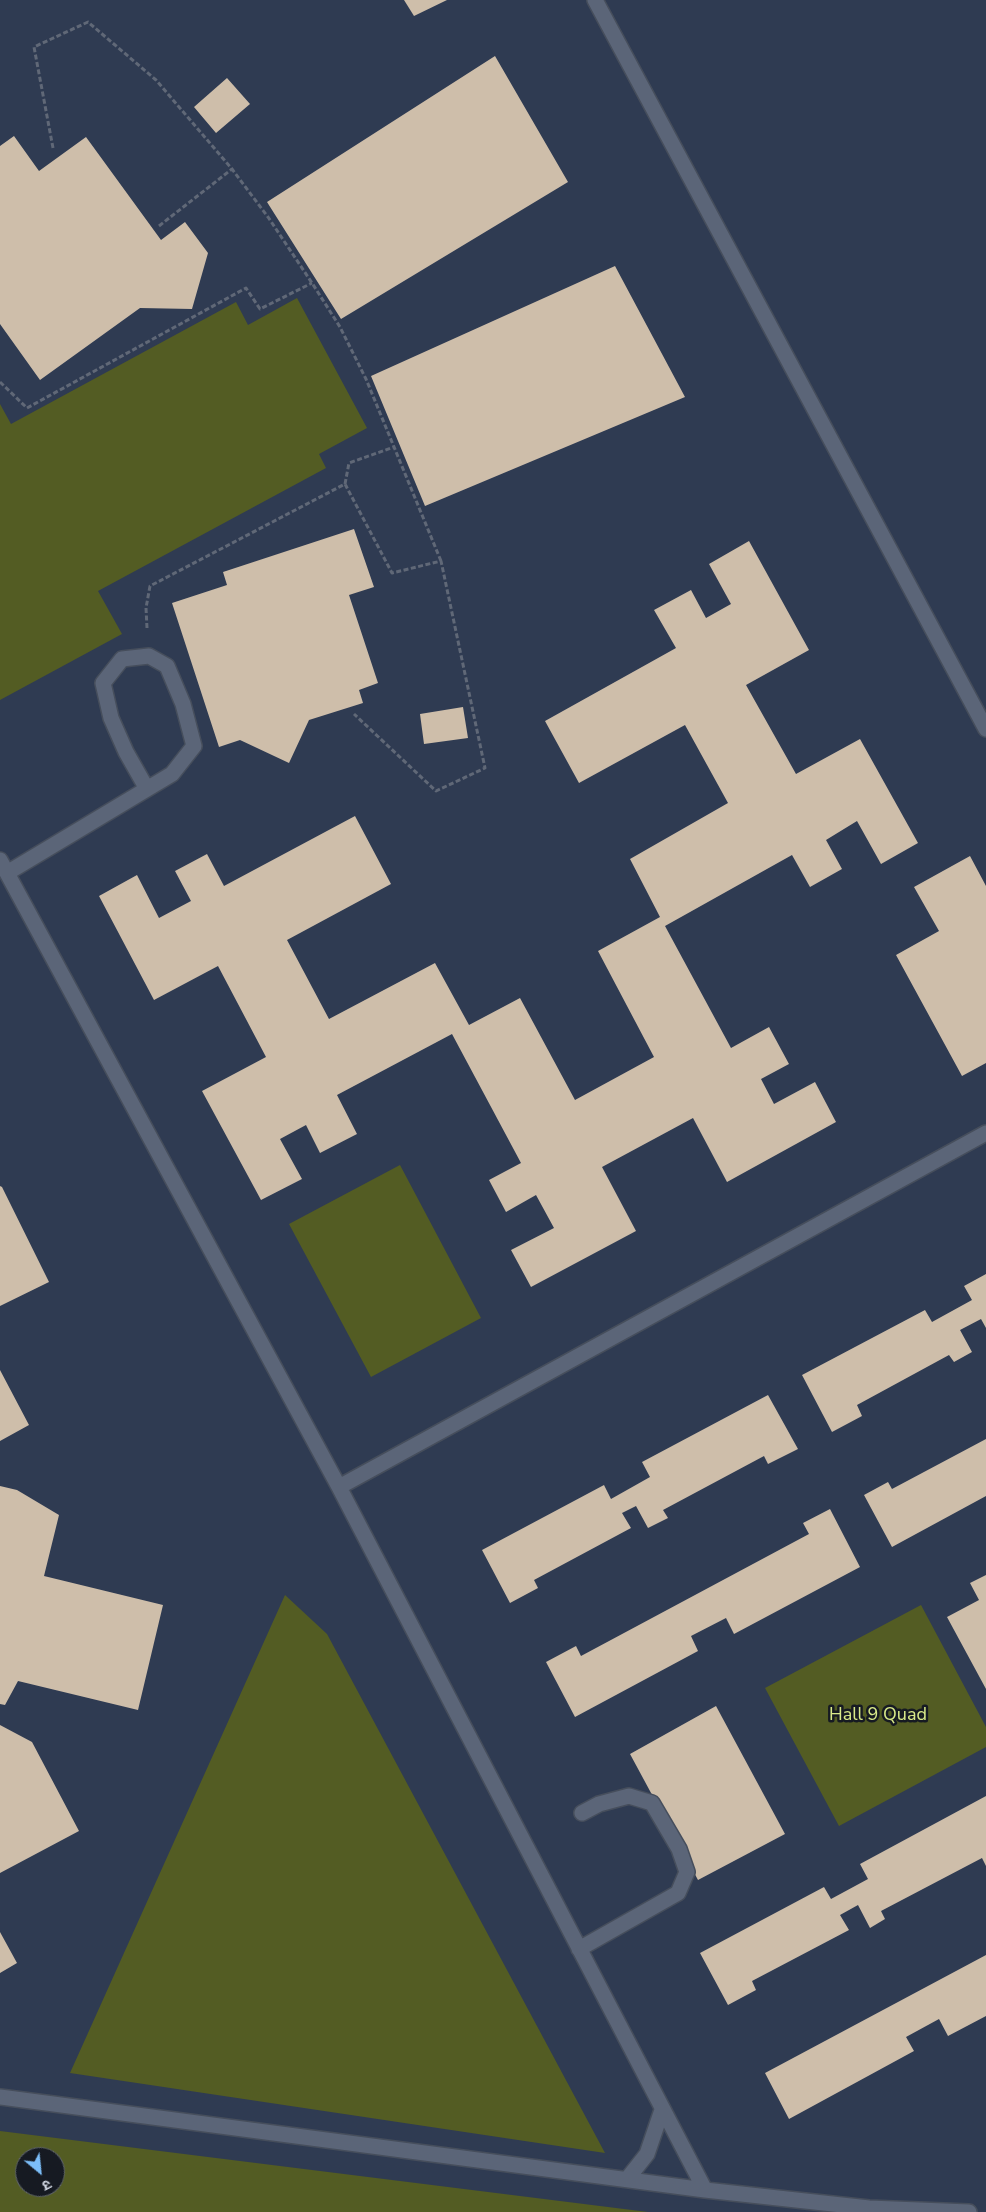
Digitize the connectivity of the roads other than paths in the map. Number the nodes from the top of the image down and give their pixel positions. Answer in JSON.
{"nodes":[{"id":1,"x":595,"y":0,"type":"edge"},
{"id":2,"x":986,"y":729,"type":"edge"},
{"id":3,"x":147,"y":789,"type":"junction"},
{"id":4,"x":3,"y":866,"type":"edge"},
{"id":5,"x":986,"y":1132,"type":"edge"},
{"id":6,"x":339,"y":1487,"type":"junction"},
{"id":7,"x":582,"y":1813,"type":"dead end"},
{"id":8,"x":578,"y":1949,"type":"junction"},
{"id":9,"x":0,"y":2097,"type":"edge"},
{"id":10,"x":662,"y":2110,"type":"junction"},
{"id":11,"x":628,"y":2178,"type":"junction"},
{"id":12,"x":705,"y":2190,"type":"junction"},
{"id":13,"x":870,"y":2210,"type":"edge"},
{"id":14,"x":968,"y":2212,"type":"edge"}],
"edges":[{"from":1,"to":2,"type":"street"},
{"from":3,"to":3,"type":"street"},
{"from":3,"to":4,"type":"street"},
{"from":4,"to":6,"type":"street"},
{"from":5,"to":6,"type":"street"},
{"from":6,"to":8,"type":"street"},
{"from":7,"to":8,"type":"street"},
{"from":8,"to":10,"type":"street"},
{"from":9,"to":11,"type":"street"},
{"from":10,"to":11,"type":"street"},
{"from":10,"to":12,"type":"street"},
{"from":11,"to":12,"type":"street"},
{"from":12,"to":13,"type":"street"},
{"from":13,"to":14,"type":"street"}]}
